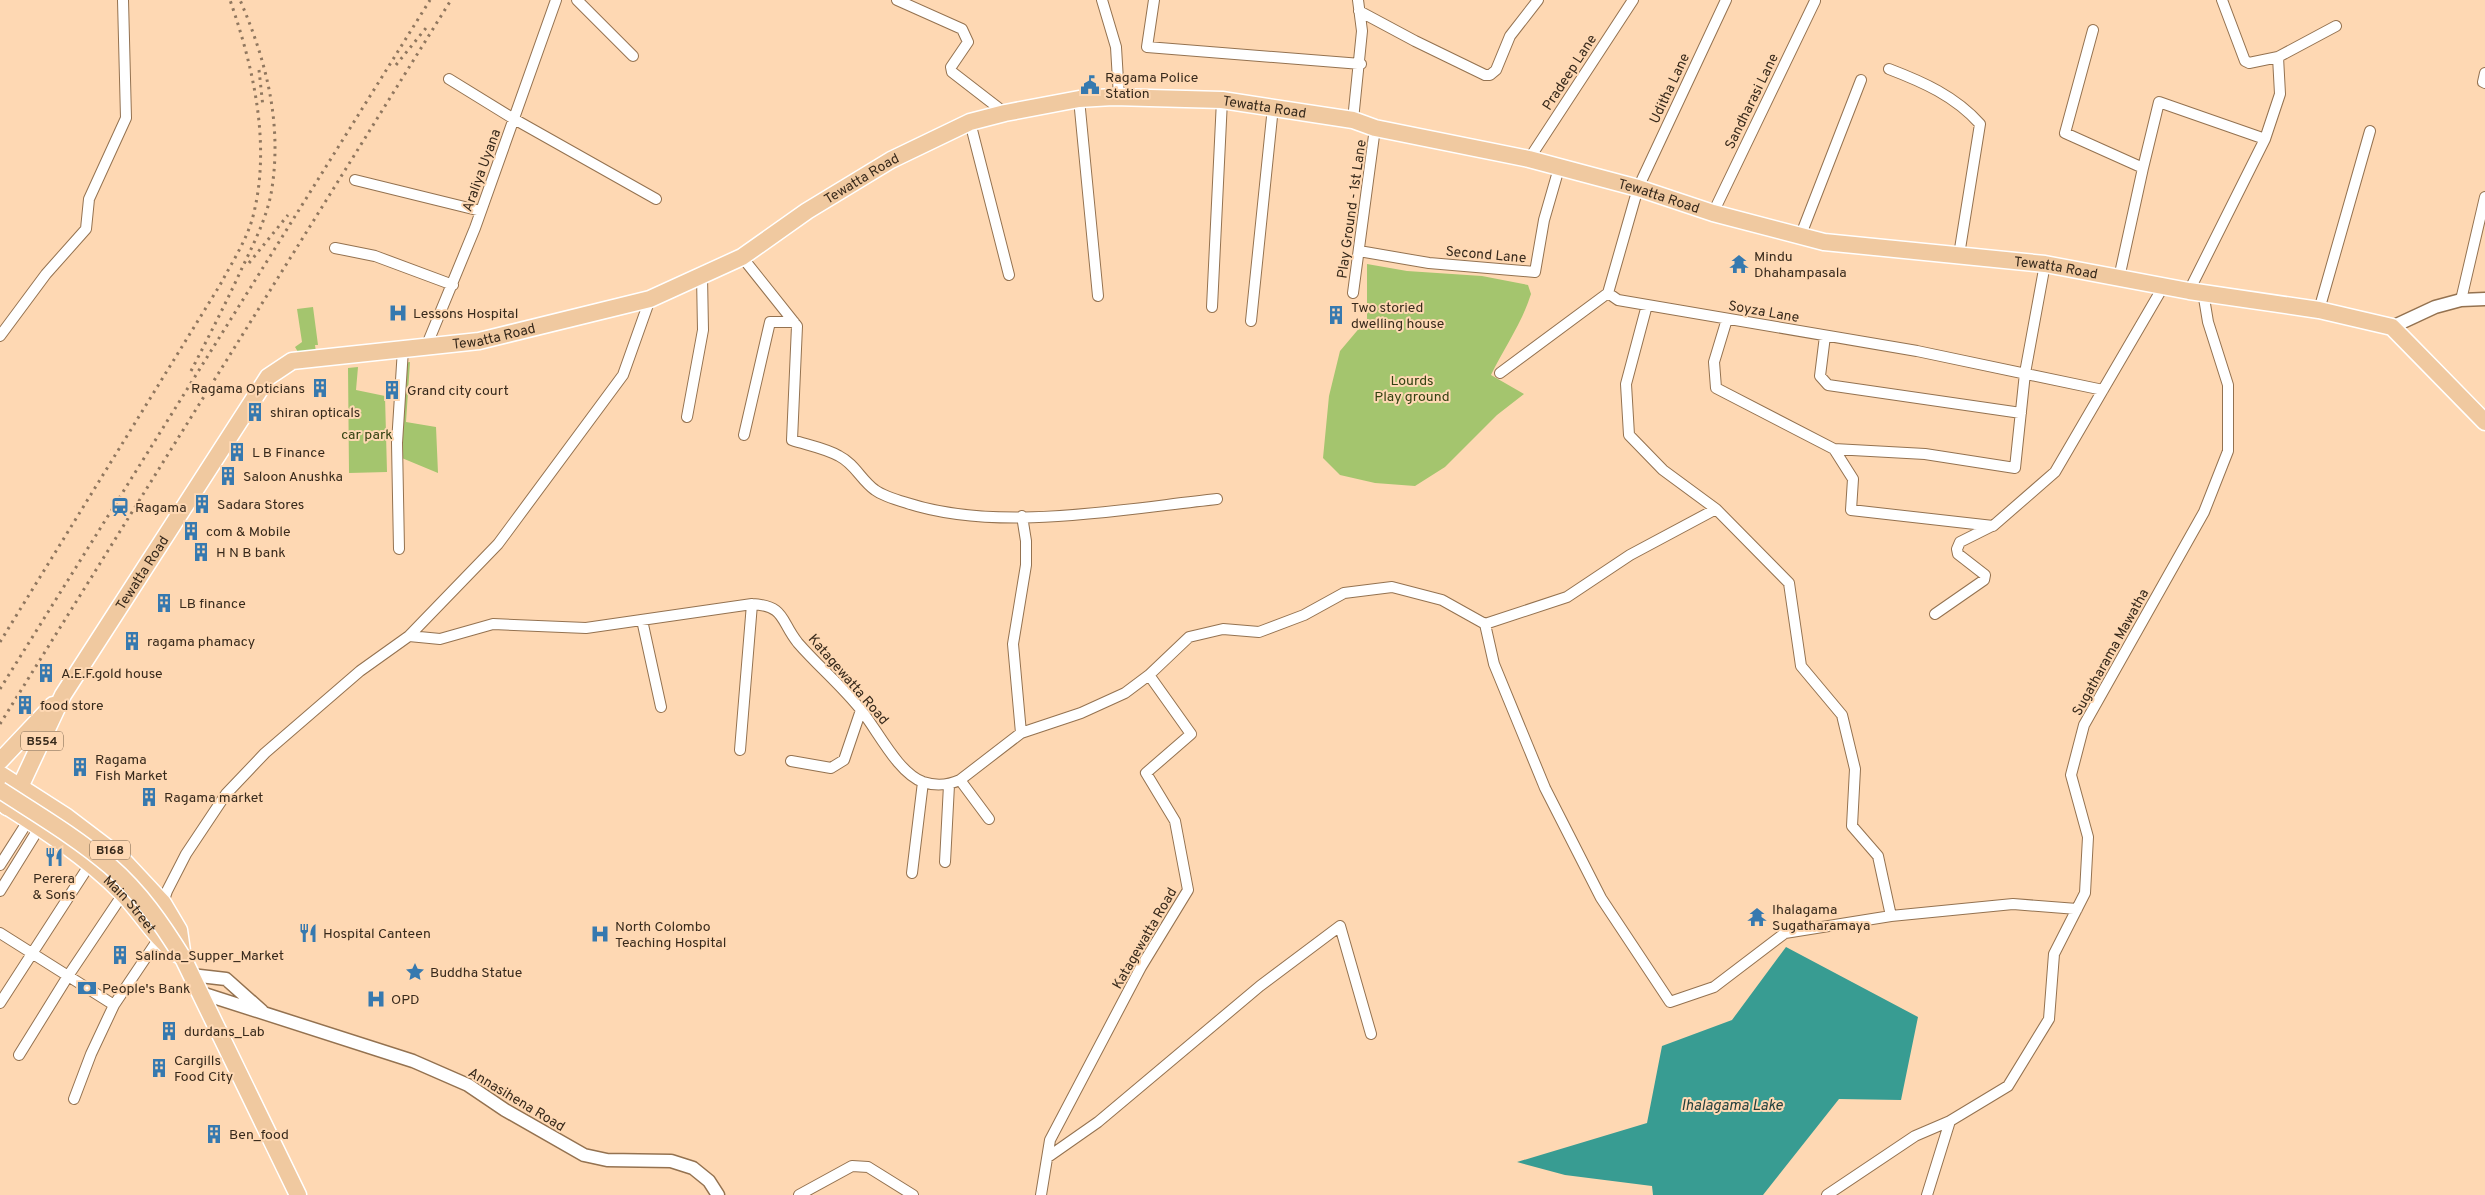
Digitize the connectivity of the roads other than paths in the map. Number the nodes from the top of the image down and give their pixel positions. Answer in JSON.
{"nodes":[{"id":1,"x":123,"y":0,"type":"edge"},
{"id":2,"x":556,"y":0,"type":"edge"},
{"id":3,"x":577,"y":0,"type":"edge"},
{"id":4,"x":897,"y":0,"type":"edge"},
{"id":5,"x":1102,"y":0,"type":"edge"},
{"id":6,"x":1154,"y":0,"type":"edge"},
{"id":7,"x":1358,"y":0,"type":"edge"},
{"id":8,"x":1538,"y":0,"type":"edge"},
{"id":9,"x":1633,"y":0,"type":"edge"},
{"id":10,"x":1726,"y":0,"type":"edge"},
{"id":11,"x":2222,"y":0,"type":"edge"},
{"id":12,"x":1815,"y":1,"type":"edge"},
{"id":13,"x":1359,"y":11,"type":"junction"},
{"id":14,"x":2336,"y":26,"type":"dead end"},
{"id":15,"x":2093,"y":30,"type":"dead end"},
{"id":16,"x":633,"y":56,"type":"dead end"},
{"id":17,"x":2278,"y":57,"type":"junction"},
{"id":18,"x":1360,"y":64,"type":"junction"},
{"id":19,"x":1889,"y":69,"type":"dead end"},
{"id":20,"x":2485,"y":73,"type":"edge"},
{"id":21,"x":449,"y":79,"type":"dead end"},
{"id":22,"x":1861,"y":80,"type":"dead end"},
{"id":23,"x":2485,"y":83,"type":"edge"},
{"id":24,"x":1118,"y":97,"type":"junction"},
{"id":25,"x":1079,"y":99,"type":"junction"},
{"id":26,"x":1222,"y":100,"type":"junction"},
{"id":27,"x":1273,"y":107,"type":"junction"},
{"id":28,"x":1005,"y":113,"type":"junction"},
{"id":29,"x":514,"y":119,"type":"junction"},
{"id":30,"x":1353,"y":120,"type":"junction"},
{"id":31,"x":970,"y":122,"type":"junction"},
{"id":32,"x":1375,"y":128,"type":"junction"},
{"id":33,"x":2370,"y":131,"type":"dead end"},
{"id":34,"x":2264,"y":139,"type":"junction"},
{"id":35,"x":1529,"y":159,"type":"junction"},
{"id":36,"x":1559,"y":168,"type":"junction"},
{"id":37,"x":2143,"y":168,"type":"junction"},
{"id":38,"x":355,"y":180,"type":"dead end"},
{"id":39,"x":1638,"y":188,"type":"junction"},
{"id":40,"x":2485,"y":197,"type":"edge"},
{"id":41,"x":656,"y":199,"type":"dead end"},
{"id":42,"x":481,"y":211,"type":"junction"},
{"id":43,"x":1713,"y":213,"type":"junction"},
{"id":44,"x":1800,"y":237,"type":"junction"},
{"id":45,"x":335,"y":248,"type":"dead end"},
{"id":46,"x":1359,"y":251,"type":"junction"},
{"id":47,"x":1958,"y":255,"type":"junction"},
{"id":48,"x":742,"y":257,"type":"junction"},
{"id":49,"x":2045,"y":264,"type":"junction"},
{"id":50,"x":1009,"y":275,"type":"dead end"},
{"id":51,"x":702,"y":276,"type":"junction"},
{"id":52,"x":2119,"y":278,"type":"junction"},
{"id":53,"x":453,"y":285,"type":"junction"},
{"id":54,"x":2163,"y":287,"type":"junction"},
{"id":55,"x":2196,"y":292,"type":"junction"},
{"id":56,"x":1353,"y":293,"type":"dead end"},
{"id":57,"x":1608,"y":293,"type":"junction"},
{"id":58,"x":1098,"y":296,"type":"dead end"},
{"id":59,"x":650,"y":299,"type":"junction"},
{"id":60,"x":2485,"y":299,"type":"edge"},
{"id":61,"x":2461,"y":300,"type":"junction"},
{"id":62,"x":1647,"y":305,"type":"junction"},
{"id":63,"x":1212,"y":307,"type":"dead end"},
{"id":64,"x":2319,"y":310,"type":"junction"},
{"id":65,"x":1727,"y":319,"type":"junction"},
{"id":66,"x":1251,"y":321,"type":"dead end"},
{"id":67,"x":794,"y":322,"type":"junction"},
{"id":68,"x":2392,"y":327,"type":"junction"},
{"id":69,"x":0,"y":336,"type":"edge"},
{"id":70,"x":1825,"y":336,"type":"junction"},
{"id":71,"x":426,"y":347,"type":"junction"},
{"id":72,"x":403,"y":350,"type":"junction"},
{"id":73,"x":1500,"y":373,"type":"dead end"},
{"id":74,"x":2025,"y":373,"type":"junction"},
{"id":75,"x":2103,"y":390,"type":"junction"},
{"id":76,"x":2021,"y":414,"type":"junction"},
{"id":77,"x":687,"y":417,"type":"dead end"},
{"id":78,"x":2485,"y":422,"type":"edge"},
{"id":79,"x":744,"y":435,"type":"dead end"},
{"id":80,"x":1834,"y":449,"type":"junction"},
{"id":81,"x":1217,"y":499,"type":"dead end"},
{"id":82,"x":1716,"y":509,"type":"junction"},
{"id":83,"x":1022,"y":516,"type":"junction"},
{"id":84,"x":1992,"y":526,"type":"junction"},
{"id":85,"x":399,"y":549,"type":"dead end"},
{"id":86,"x":752,"y":604,"type":"junction"},
{"id":87,"x":1935,"y":614,"type":"dead end"},
{"id":88,"x":642,"y":620,"type":"junction"},
{"id":89,"x":1485,"y":624,"type":"junction"},
{"id":90,"x":409,"y":636,"type":"junction"},
{"id":91,"x":1149,"y":675,"type":"junction"},
{"id":92,"x":63,"y":694,"type":"junction"},
{"id":93,"x":661,"y":708,"type":"dead end"},
{"id":94,"x":861,"y":710,"type":"junction"},
{"id":95,"x":1021,"y":733,"type":"junction"},
{"id":96,"x":740,"y":750,"type":"dead end"},
{"id":97,"x":0,"y":760,"type":"edge"},
{"id":98,"x":791,"y":761,"type":"dead end"},
{"id":99,"x":0,"y":774,"type":"edge"},
{"id":100,"x":960,"y":780,"type":"junction"},
{"id":101,"x":923,"y":782,"type":"junction"},
{"id":102,"x":949,"y":785,"type":"junction"},
{"id":103,"x":20,"y":787,"type":"junction"},
{"id":104,"x":0,"y":790,"type":"edge"},
{"id":105,"x":4,"y":805,"type":"edge"},
{"id":106,"x":989,"y":818,"type":"dead end"},
{"id":107,"x":34,"y":824,"type":"junction"},
{"id":108,"x":945,"y":862,"type":"dead end"},
{"id":109,"x":90,"y":864,"type":"junction"},
{"id":110,"x":0,"y":865,"type":"edge"},
{"id":111,"x":912,"y":873,"type":"dead end"},
{"id":112,"x":0,"y":891,"type":"edge"},
{"id":113,"x":123,"y":894,"type":"junction"},
{"id":114,"x":163,"y":903,"type":"junction"},
{"id":115,"x":2076,"y":909,"type":"junction"},
{"id":116,"x":1891,"y":916,"type":"junction"},
{"id":117,"x":0,"y":933,"type":"edge"},
{"id":118,"x":159,"y":938,"type":"junction"},
{"id":119,"x":32,"y":953,"type":"junction"},
{"id":120,"x":182,"y":958,"type":"junction"},
{"id":121,"x":191,"y":975,"type":"junction"},
{"id":122,"x":68,"y":976,"type":"junction"},
{"id":123,"x":198,"y":992,"type":"junction"},
{"id":124,"x":0,"y":1004,"type":"edge"},
{"id":125,"x":114,"y":1005,"type":"junction"},
{"id":126,"x":265,"y":1015,"type":"junction"},
{"id":127,"x":1371,"y":1034,"type":"dead end"},
{"id":128,"x":19,"y":1055,"type":"dead end"},
{"id":129,"x":74,"y":1099,"type":"dead end"},
{"id":130,"x":1950,"y":1121,"type":"junction"},
{"id":131,"x":1048,"y":1157,"type":"junction"},
{"id":132,"x":298,"y":1195,"type":"edge"},
{"id":133,"x":718,"y":1195,"type":"edge"},
{"id":134,"x":799,"y":1195,"type":"edge"},
{"id":135,"x":913,"y":1195,"type":"edge"},
{"id":136,"x":1041,"y":1195,"type":"edge"},
{"id":137,"x":1827,"y":1195,"type":"edge"},
{"id":138,"x":1927,"y":1195,"type":"edge"}],
"edges":[{"from":1,"to":69,"type":"street"},
{"from":2,"to":29,"type":"street","name":"Araliya Uyana"},
{"from":3,"to":16,"type":"street"},
{"from":4,"to":28,"type":"street"},
{"from":5,"to":24,"type":"street"},
{"from":6,"to":18,"type":"street"},
{"from":7,"to":13,"type":"street"},
{"from":8,"to":13,"type":"street"},
{"from":9,"to":35,"type":"street","name":"Pradeep Lane"},
{"from":10,"to":39,"type":"street","name":"Uditha Lane"},
{"from":11,"to":17,"type":"street"},
{"from":12,"to":43,"type":"street","name":"Sandharasi Lane"},
{"from":13,"to":18,"type":"street"},
{"from":14,"to":17,"type":"street"},
{"from":15,"to":37,"type":"street"},
{"from":17,"to":34,"type":"street"},
{"from":18,"to":30,"type":"street"},
{"from":19,"to":47,"type":"street"},
{"from":20,"to":23,"type":"street"},
{"from":21,"to":29,"type":"street"},
{"from":22,"to":44,"type":"street"},
{"from":24,"to":25,"type":"main road","name":"Tewatta Road","number":"B554"},
{"from":24,"to":26,"type":"main road","name":"Tewatta Road","number":"B554"},
{"from":25,"to":28,"type":"main road","name":"Tewatta Road","number":"B554"},
{"from":25,"to":58,"type":"street"},
{"from":26,"to":27,"type":"main road","name":"Tewatta Road","number":"B554"},
{"from":26,"to":63,"type":"street"},
{"from":27,"to":30,"type":"main road","name":"Tewatta Road","number":"B554"},
{"from":27,"to":66,"type":"street"},
{"from":28,"to":31,"type":"main road","name":"Tewatta Road","number":"B554"},
{"from":29,"to":41,"type":"street"},
{"from":29,"to":42,"type":"street","name":"Araliya Uyana"},
{"from":30,"to":32,"type":"main road","name":"Tewatta Road","number":"B554"},
{"from":31,"to":48,"type":"main road","name":"Tewatta Road","number":"B554"},
{"from":31,"to":50,"type":"street"},
{"from":32,"to":35,"type":"main road","name":"Tewatta Road","number":"B554"},
{"from":32,"to":46,"type":"street","name":"Play Ground - 1st Lane"},
{"from":33,"to":64,"type":"street"},
{"from":34,"to":37,"type":"street"},
{"from":34,"to":55,"type":"street"},
{"from":35,"to":36,"type":"main road","name":"Tewatta Road","number":"B554"},
{"from":36,"to":39,"type":"main road","name":"Tewatta Road","number":"B554"},
{"from":36,"to":46,"type":"street","name":"Second Lane"},
{"from":37,"to":52,"type":"street"},
{"from":38,"to":42,"type":"street"},
{"from":39,"to":43,"type":"main road","name":"Tewatta Road","number":"B554"},
{"from":39,"to":57,"type":"street"},
{"from":40,"to":61,"type":"street"},
{"from":42,"to":53,"type":"street","name":"Araliya Uyana"},
{"from":43,"to":44,"type":"main road","name":"Tewatta Road","number":"B554"},
{"from":44,"to":47,"type":"main road","name":"Tewatta Road","number":"B554"},
{"from":45,"to":53,"type":"street"},
{"from":46,"to":56,"type":"street","name":"Play Ground - 1st Lane"},
{"from":47,"to":49,"type":"main road","name":"Tewatta Road","number":"B554"},
{"from":48,"to":51,"type":"main road","name":"Tewatta Road","number":"B554"},
{"from":48,"to":67,"type":"street"},
{"from":49,"to":52,"type":"main road","name":"Tewatta Road","number":"B554"},
{"from":49,"to":74,"type":"street"},
{"from":51,"to":59,"type":"main road","name":"Tewatta Road","number":"B554"},
{"from":51,"to":77,"type":"street"},
{"from":52,"to":54,"type":"main road","name":"Tewatta Road","number":"B554"},
{"from":53,"to":71,"type":"street","name":"Araliya Uyana"},
{"from":54,"to":55,"type":"main road","name":"Tewatta Road","number":"B554"},
{"from":54,"to":75,"type":"street"},
{"from":55,"to":64,"type":"main road","name":"Tewatta Road","number":"B554"},
{"from":55,"to":115,"type":"street","name":"Sugatharama Mawatha"},
{"from":57,"to":62,"type":"street","name":"Soyza Lane"},
{"from":57,"to":73,"type":"street"},
{"from":59,"to":71,"type":"main road","name":"Tewatta Road","number":"B554"},
{"from":59,"to":90,"type":"street"},
{"from":60,"to":61,"type":"street"},
{"from":61,"to":68,"type":"street"},
{"from":62,"to":65,"type":"street","name":"Soyza Lane"},
{"from":62,"to":82,"type":"street"},
{"from":64,"to":68,"type":"main road","name":"Tewatta Road","number":"B554"},
{"from":65,"to":70,"type":"street","name":"Soyza Lane"},
{"from":65,"to":80,"type":"street"},
{"from":67,"to":79,"type":"street"},
{"from":67,"to":83,"type":"street"},
{"from":68,"to":78,"type":"main road"},
{"from":70,"to":74,"type":"street","name":"Soyza Lane"},
{"from":70,"to":76,"type":"street"},
{"from":71,"to":72,"type":"main road","name":"Tewatta Road","number":"B554"},
{"from":72,"to":85,"type":"street"},
{"from":72,"to":92,"type":"main road","name":"Tewatta Road","number":"B554"},
{"from":74,"to":75,"type":"street","name":"Soyza Lane"},
{"from":74,"to":76,"type":"street"},
{"from":75,"to":84,"type":"street"},
{"from":76,"to":80,"type":"street"},
{"from":80,"to":84,"type":"street"},
{"from":81,"to":83,"type":"street"},
{"from":82,"to":89,"type":"street"},
{"from":82,"to":116,"type":"street"},
{"from":83,"to":95,"type":"street"},
{"from":84,"to":87,"type":"street"},
{"from":86,"to":88,"type":"street","name":"Katagewatta Road"},
{"from":86,"to":94,"type":"street","name":"Katagewatta Road"},
{"from":86,"to":96,"type":"street"},
{"from":88,"to":90,"type":"street","name":"Katagewatta Road"},
{"from":88,"to":93,"type":"street"},
{"from":89,"to":91,"type":"street"},
{"from":89,"to":116,"type":"street"},
{"from":90,"to":114,"type":"street"},
{"from":91,"to":95,"type":"street"},
{"from":91,"to":131,"type":"street","name":"Katagewatta Road"},
{"from":92,"to":97,"type":"main road","name":"Tewatta Road","number":"B554"},
{"from":92,"to":103,"type":"main road","name":"Tewatta Road","number":"B554"},
{"from":94,"to":98,"type":"street"},
{"from":94,"to":101,"type":"street","name":"Katagewatta Road"},
{"from":95,"to":100,"type":"street"},
{"from":99,"to":103,"type":"main road","number":"B168"},
{"from":100,"to":102,"type":"street"},
{"from":100,"to":106,"type":"street"},
{"from":101,"to":102,"type":"street","name":"Katagewatta Road"},
{"from":101,"to":111,"type":"street"},
{"from":102,"to":108,"type":"street"},
{"from":103,"to":105,"type":"main road","name":"Tewatta Road"},
{"from":103,"to":114,"type":"main road","number":"B168"},
{"from":104,"to":120,"type":"main road","number":"B168","bridge":true},
{"from":105,"to":107,"type":"main road","name":"Main Street","number":"B168"},
{"from":107,"to":109,"type":"main road","name":"Main Street","number":"B168"},
{"from":107,"to":110,"type":"street"},
{"from":107,"to":112,"type":"street"},
{"from":109,"to":113,"type":"main road","name":"Main Street","number":"B168"},
{"from":109,"to":119,"type":"street"},
{"from":113,"to":118,"type":"main road","name":"Main Street","number":"B168"},
{"from":113,"to":122,"type":"street"},
{"from":114,"to":120,"type":"main road","number":"B168"},
{"from":115,"to":116,"type":"street"},
{"from":115,"to":130,"type":"street","name":"Sugatharama Mawatha"},
{"from":117,"to":119,"type":"street"},
{"from":118,"to":120,"type":"main road","name":"Main Street","number":"B168"},
{"from":118,"to":125,"type":"street"},
{"from":119,"to":122,"type":"street"},
{"from":119,"to":124,"type":"street"},
{"from":120,"to":121,"type":"main road","number":"B168"},
{"from":121,"to":123,"type":"main road","number":"B168"},
{"from":121,"to":126,"type":"street","name":"Annasihena Road"},
{"from":122,"to":125,"type":"street"},
{"from":122,"to":128,"type":"street"},
{"from":123,"to":126,"type":"street","name":"Annasihena Road"},
{"from":123,"to":132,"type":"main road","number":"B168"},
{"from":125,"to":129,"type":"street"},
{"from":126,"to":133,"type":"street","name":"Annasihena Road"},
{"from":127,"to":131,"type":"street"},
{"from":130,"to":137,"type":"street","name":"Sugatharama Mawatha"},
{"from":130,"to":138,"type":"street"},
{"from":131,"to":136,"type":"street","name":"Katagewatta Road"},
{"from":134,"to":135,"type":"street"}]}
